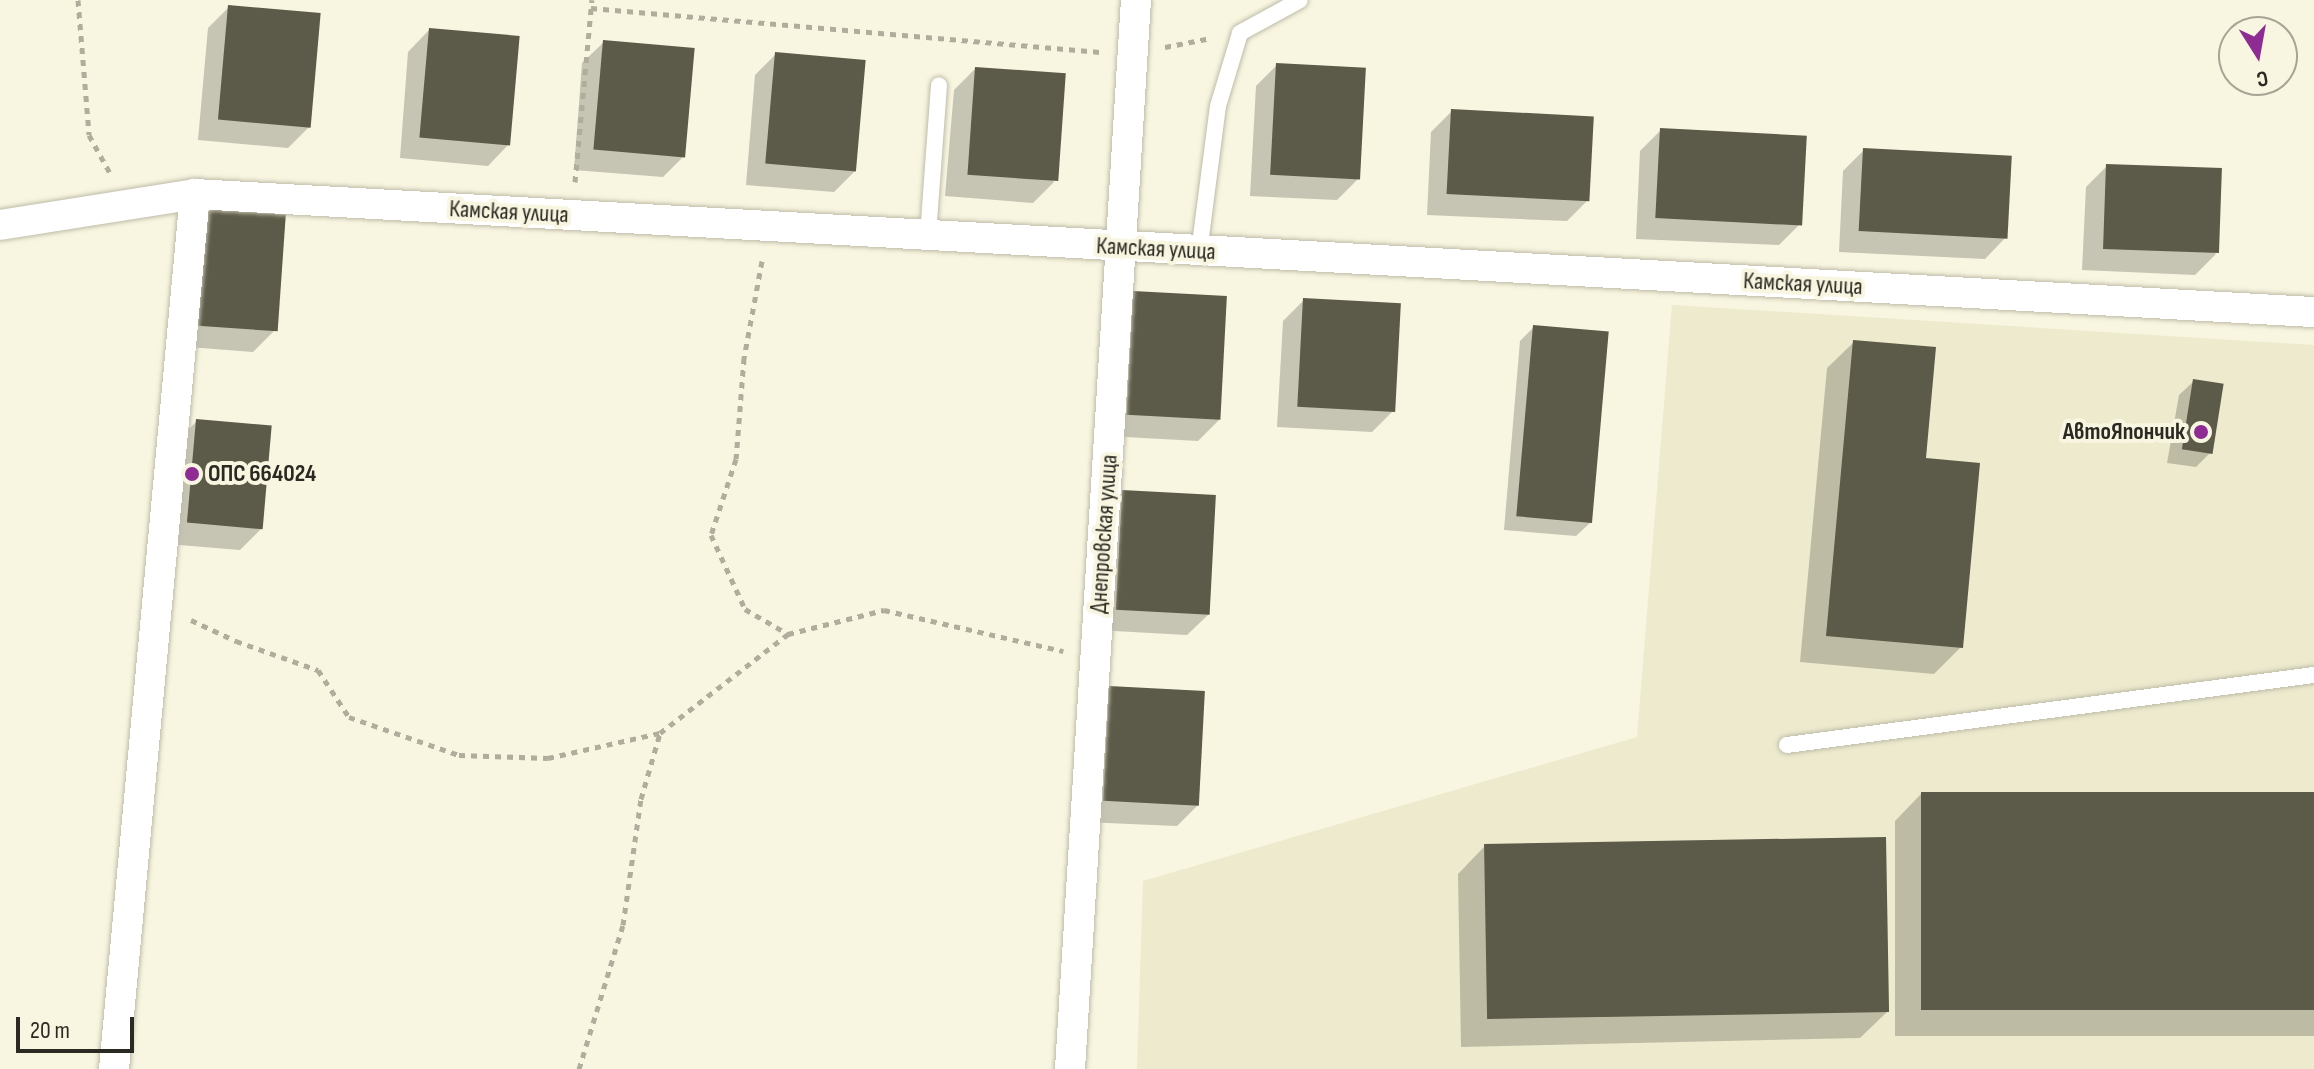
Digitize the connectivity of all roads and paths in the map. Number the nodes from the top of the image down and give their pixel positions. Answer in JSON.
{"nodes":[{"id":1,"x":78,"y":0,"type":"edge"},
{"id":2,"x":592,"y":0,"type":"edge"},
{"id":3,"x":1136,"y":0,"type":"edge"},
{"id":4,"x":1300,"y":0,"type":"edge"},
{"id":5,"x":591,"y":8,"type":"junction"},
{"id":6,"x":1240,"y":33,"type":"junction"},
{"id":7,"x":1132,"y":53,"type":"junction"},
{"id":8,"x":939,"y":85,"type":"dead end"},
{"id":9,"x":195,"y":194,"type":"junction"},
{"id":10,"x":128,"y":205,"type":"junction"},
{"id":11,"x":573,"y":215,"type":"junction"},
{"id":12,"x":0,"y":225,"type":"edge"},
{"id":13,"x":768,"y":227,"type":"junction"},
{"id":14,"x":928,"y":235,"type":"junction"},
{"id":15,"x":1122,"y":247,"type":"junction"},
{"id":16,"x":1199,"y":252,"type":"junction"},
{"id":17,"x":2314,"y":307,"type":"edge"},
{"id":18,"x":157,"y":604,"type":"junction"},
{"id":19,"x":788,"y":634,"type":"junction"},
{"id":20,"x":1096,"y":658,"type":"junction"},
{"id":21,"x":2314,"y":675,"type":"edge"},
{"id":22,"x":660,"y":733,"type":"junction"},
{"id":23,"x":1787,"y":745,"type":"dead end"},
{"id":24,"x":114,"y":1069,"type":"edge"},
{"id":25,"x":579,"y":1069,"type":"edge"},
{"id":26,"x":1070,"y":1069,"type":"edge"}],
"edges":[{"from":1,"to":10,"type":"path"},
{"from":2,"to":5,"type":"path"},
{"from":3,"to":7,"type":"street","name":"Днепровская улица"},
{"from":4,"to":6,"type":"lane"},
{"from":5,"to":7,"type":"path"},
{"from":5,"to":11,"type":"path"},
{"from":6,"to":7,"type":"path"},
{"from":6,"to":16,"type":"lane"},
{"from":7,"to":15,"type":"street","name":"Днепровская улица"},
{"from":8,"to":14,"type":"lane"},
{"from":9,"to":10,"type":"street","name":"Камская улица"},
{"from":9,"to":11,"type":"street","name":"Камская улица"},
{"from":9,"to":18,"type":"street"},
{"from":10,"to":12,"type":"street","name":"Камская улица"},
{"from":11,"to":13,"type":"street","name":"Камская улица"},
{"from":13,"to":14,"type":"street","name":"Камская улица"},
{"from":13,"to":19,"type":"path"},
{"from":14,"to":15,"type":"street","name":"Камская улица"},
{"from":15,"to":16,"type":"street","name":"Камская улица"},
{"from":15,"to":20,"type":"street","name":"Днепровская улица"},
{"from":16,"to":17,"type":"street","name":"Камская улица"},
{"from":18,"to":22,"type":"path"},
{"from":18,"to":24,"type":"street"},
{"from":19,"to":20,"type":"path"},
{"from":19,"to":22,"type":"path"},
{"from":20,"to":26,"type":"street","name":"Днепровская улица"},
{"from":21,"to":23,"type":"lane"},
{"from":22,"to":25,"type":"path"}]}
